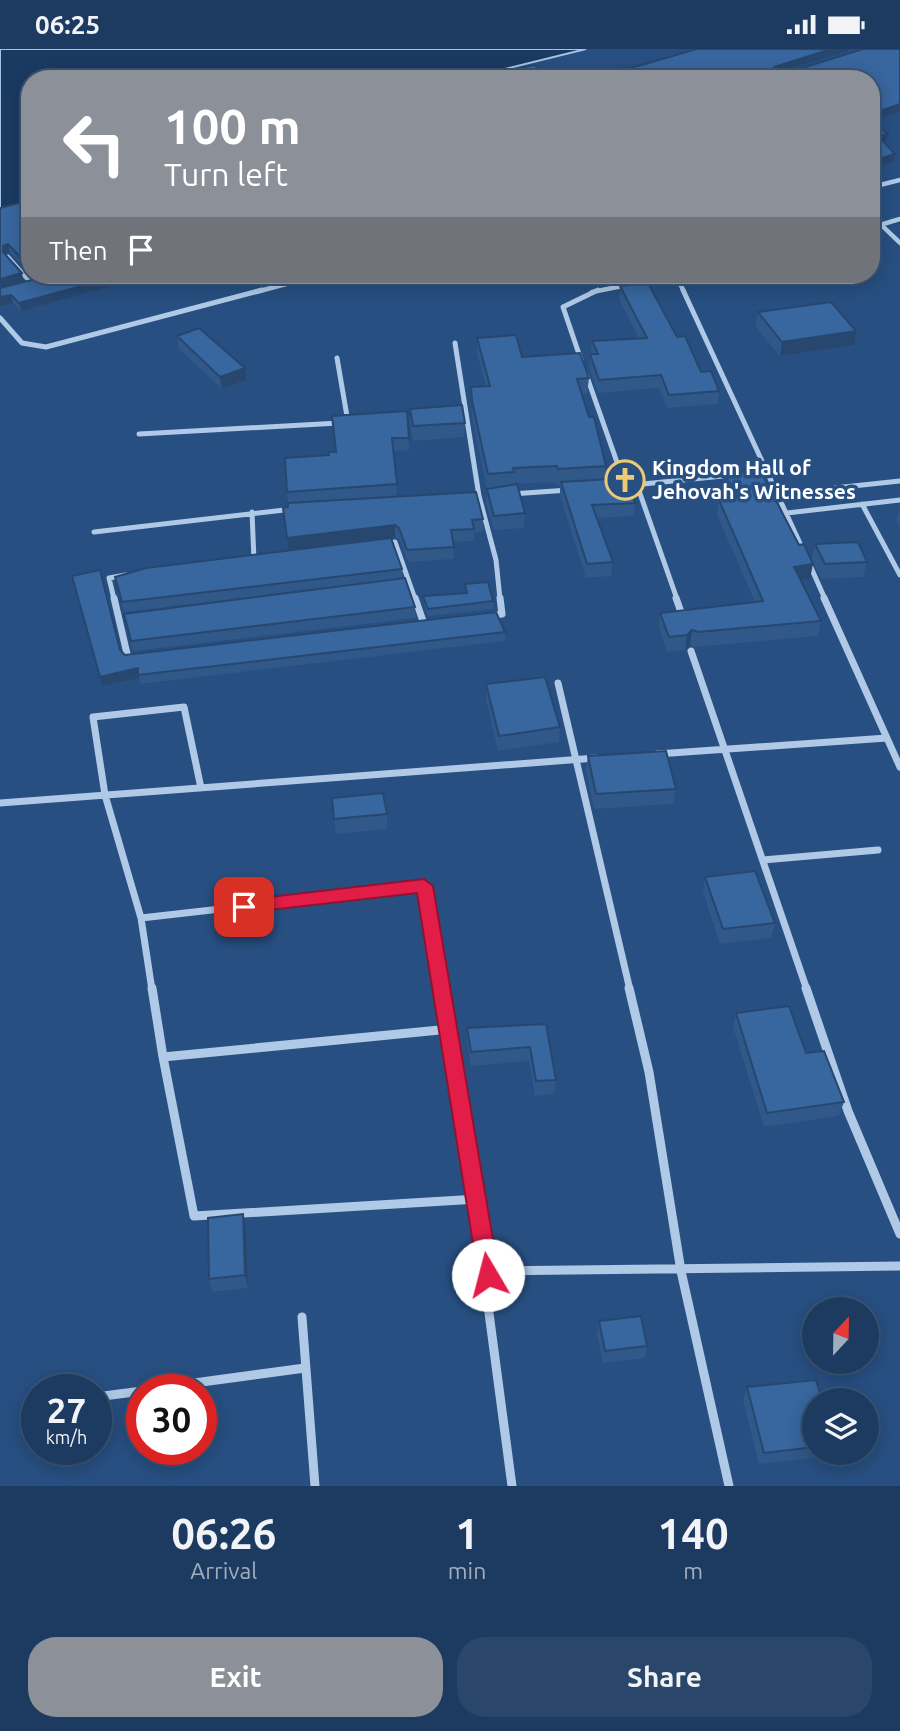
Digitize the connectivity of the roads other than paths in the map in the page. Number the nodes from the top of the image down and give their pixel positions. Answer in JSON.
{"nodes":[{"id":1,"x":900,"y":180,"type":"edge"},
{"id":2,"x":880,"y":185,"type":"edge"},
{"id":3,"x":900,"y":219,"type":"edge"},
{"id":4,"x":880,"y":225,"type":"joint"},
{"id":5,"x":900,"y":243,"type":"edge"},
{"id":6,"x":8,"y":257,"type":"edge"},
{"id":7,"x":21,"y":272,"type":"edge"},
{"id":8,"x":32,"y":284,"type":"edge"},
{"id":9,"x":286,"y":284,"type":"edge"},
{"id":10,"x":634,"y":284,"type":"edge"},
{"id":11,"x":681,"y":284,"type":"edge"},
{"id":12,"x":21,"y":287,"type":"edge"},
{"id":13,"x":0,"y":318,"type":"edge"},
{"id":14,"x":455,"y":343,"type":"dead end"},
{"id":15,"x":337,"y":358,"type":"dead end"},
{"id":16,"x":465,"y":414,"type":"junction"},
{"id":17,"x":452,"y":415,"type":"edge"},
{"id":18,"x":360,"y":421,"type":"edge"},
{"id":19,"x":347,"y":422,"type":"junction"},
{"id":20,"x":139,"y":434,"type":"dead end"},
{"id":21,"x":768,"y":471,"type":"junction"},
{"id":22,"x":900,"y":481,"type":"edge"},
{"id":23,"x":637,"y":485,"type":"junction"},
{"id":24,"x":625,"y":486,"type":"junction"},
{"id":25,"x":612,"y":487,"type":"edge"},
{"id":26,"x":572,"y":489,"type":"edge"},
{"id":27,"x":778,"y":493,"type":"junction"},
{"id":28,"x":506,"y":494,"type":"edge"},
{"id":29,"x":493,"y":495,"type":"edge"},
{"id":30,"x":479,"y":496,"type":"junction"},
{"id":31,"x":466,"y":497,"type":"edge"},
{"id":32,"x":900,"y":500,"type":"edge"},
{"id":33,"x":862,"y":505,"type":"junction"},
{"id":34,"x":305,"y":508,"type":"edge"},
{"id":35,"x":252,"y":512,"type":"junction"},
{"id":36,"x":787,"y":513,"type":"junction"},
{"id":37,"x":94,"y":532,"type":"dead end"},
{"id":38,"x":369,"y":545,"type":"edge"},
{"id":39,"x":267,"y":558,"type":"edge"},
{"id":40,"x":254,"y":559,"type":"junction"},
{"id":41,"x":241,"y":561,"type":"edge"},
{"id":42,"x":136,"y":574,"type":"edge"},
{"id":43,"x":900,"y":575,"type":"edge"},
{"id":44,"x":410,"y":583,"type":"junction"},
{"id":45,"x":398,"y":585,"type":"edge"},
{"id":46,"x":681,"y":612,"type":"edge"},
{"id":47,"x":132,"y":617,"type":"edge"},
{"id":48,"x":476,"y":617,"type":"edge"},
{"id":49,"x":119,"y":619,"type":"junction"},
{"id":50,"x":437,"y":622,"type":"edge"},
{"id":51,"x":424,"y":624,"type":"junction"},
{"id":52,"x":411,"y":626,"type":"edge"},
{"id":53,"x":691,"y":650,"type":"dead end"},
{"id":54,"x":142,"y":656,"type":"edge"},
{"id":55,"x":558,"y":683,"type":"dead end"},
{"id":56,"x":887,"y":738,"type":"junction"},
{"id":57,"x":725,"y":749,"type":"junction"},
{"id":58,"x":642,"y":755,"type":"edge"},
{"id":59,"x":601,"y":757,"type":"edge"},
{"id":60,"x":574,"y":759,"type":"junction"},
{"id":61,"x":900,"y":767,"type":"edge"},
{"id":62,"x":201,"y":788,"type":"junction"},
{"id":63,"x":105,"y":795,"type":"junction"},
{"id":64,"x":0,"y":803,"type":"edge"},
{"id":65,"x":878,"y":850,"type":"dead end"},
{"id":66,"x":763,"y":860,"type":"junction"},
{"id":67,"x":141,"y":918,"type":"junction"},
{"id":68,"x":450,"y":1029,"type":"junction"},
{"id":69,"x":163,"y":1057,"type":"junction"},
{"id":70,"x":478,"y":1199,"type":"junction"},
{"id":71,"x":900,"y":1234,"type":"edge"},
{"id":72,"x":900,"y":1266,"type":"edge"},
{"id":73,"x":681,"y":1271,"type":"junction"},
{"id":74,"x":488,"y":1275,"type":"junction"},
{"id":75,"x":302,"y":1317,"type":"dead end"},
{"id":76,"x":305,"y":1368,"type":"junction"},
{"id":77,"x":217,"y":1380,"type":"edge"},
{"id":78,"x":315,"y":1486,"type":"edge"},
{"id":79,"x":512,"y":1486,"type":"edge"},
{"id":80,"x":729,"y":1486,"type":"edge"}],
"edges":[{"from":1,"to":2,"type":"street"},
{"from":3,"to":4,"type":"street"},
{"from":4,"to":5,"type":"street"},
{"from":6,"to":7,"type":"street"},
{"from":8,"to":12,"type":"street"},
{"from":9,"to":13,"type":"street"},
{"from":10,"to":24,"type":"street"},
{"from":11,"to":21,"type":"street"},
{"from":14,"to":16,"type":"street"},
{"from":15,"to":19,"type":"street"},
{"from":16,"to":17,"type":"street"},
{"from":16,"to":30,"type":"street"},
{"from":18,"to":19,"type":"street"},
{"from":19,"to":20,"type":"street"},
{"from":21,"to":23,"type":"street"},
{"from":21,"to":27,"type":"street"},
{"from":22,"to":27,"type":"street"},
{"from":23,"to":24,"type":"street"},
{"from":23,"to":46,"type":"street"},
{"from":24,"to":25,"type":"street"},
{"from":26,"to":28,"type":"street"},
{"from":27,"to":36,"type":"street"},
{"from":29,"to":30,"type":"street"},
{"from":30,"to":31,"type":"street"},
{"from":30,"to":48,"type":"street"},
{"from":32,"to":33,"type":"street"},
{"from":33,"to":36,"type":"street"},
{"from":33,"to":43,"type":"street"},
{"from":34,"to":35,"type":"street"},
{"from":35,"to":37,"type":"street"},
{"from":35,"to":40,"type":"street"},
{"from":36,"to":56,"type":"street"},
{"from":38,"to":44,"type":"street"},
{"from":39,"to":40,"type":"street"},
{"from":40,"to":41,"type":"street"},
{"from":42,"to":49,"type":"street"},
{"from":44,"to":45,"type":"street"},
{"from":44,"to":51,"type":"street"},
{"from":47,"to":49,"type":"street"},
{"from":49,"to":54,"type":"street"},
{"from":50,"to":51,"type":"street"},
{"from":51,"to":52,"type":"street"},
{"from":53,"to":57,"type":"street"},
{"from":55,"to":60,"type":"street"},
{"from":56,"to":57,"type":"street"},
{"from":56,"to":61,"type":"street"},
{"from":57,"to":58,"type":"street"},
{"from":57,"to":66,"type":"street"},
{"from":59,"to":60,"type":"street"},
{"from":60,"to":62,"type":"street"},
{"from":60,"to":73,"type":"street"},
{"from":62,"to":63,"type":"street"},
{"from":62,"to":63,"type":"street"},
{"from":63,"to":64,"type":"street"},
{"from":63,"to":67,"type":"street"},
{"from":65,"to":66,"type":"street"},
{"from":66,"to":71,"type":"street"},
{"from":67,"to":68,"type":"street"},
{"from":67,"to":69,"type":"street"},
{"from":68,"to":69,"type":"street"},
{"from":68,"to":70,"type":"street"},
{"from":69,"to":70,"type":"street"},
{"from":70,"to":74,"type":"street"},
{"from":72,"to":73,"type":"street"},
{"from":73,"to":74,"type":"street"},
{"from":73,"to":80,"type":"street"},
{"from":74,"to":79,"type":"street"},
{"from":75,"to":76,"type":"street"},
{"from":76,"to":77,"type":"street"},
{"from":76,"to":78,"type":"street"}]}
